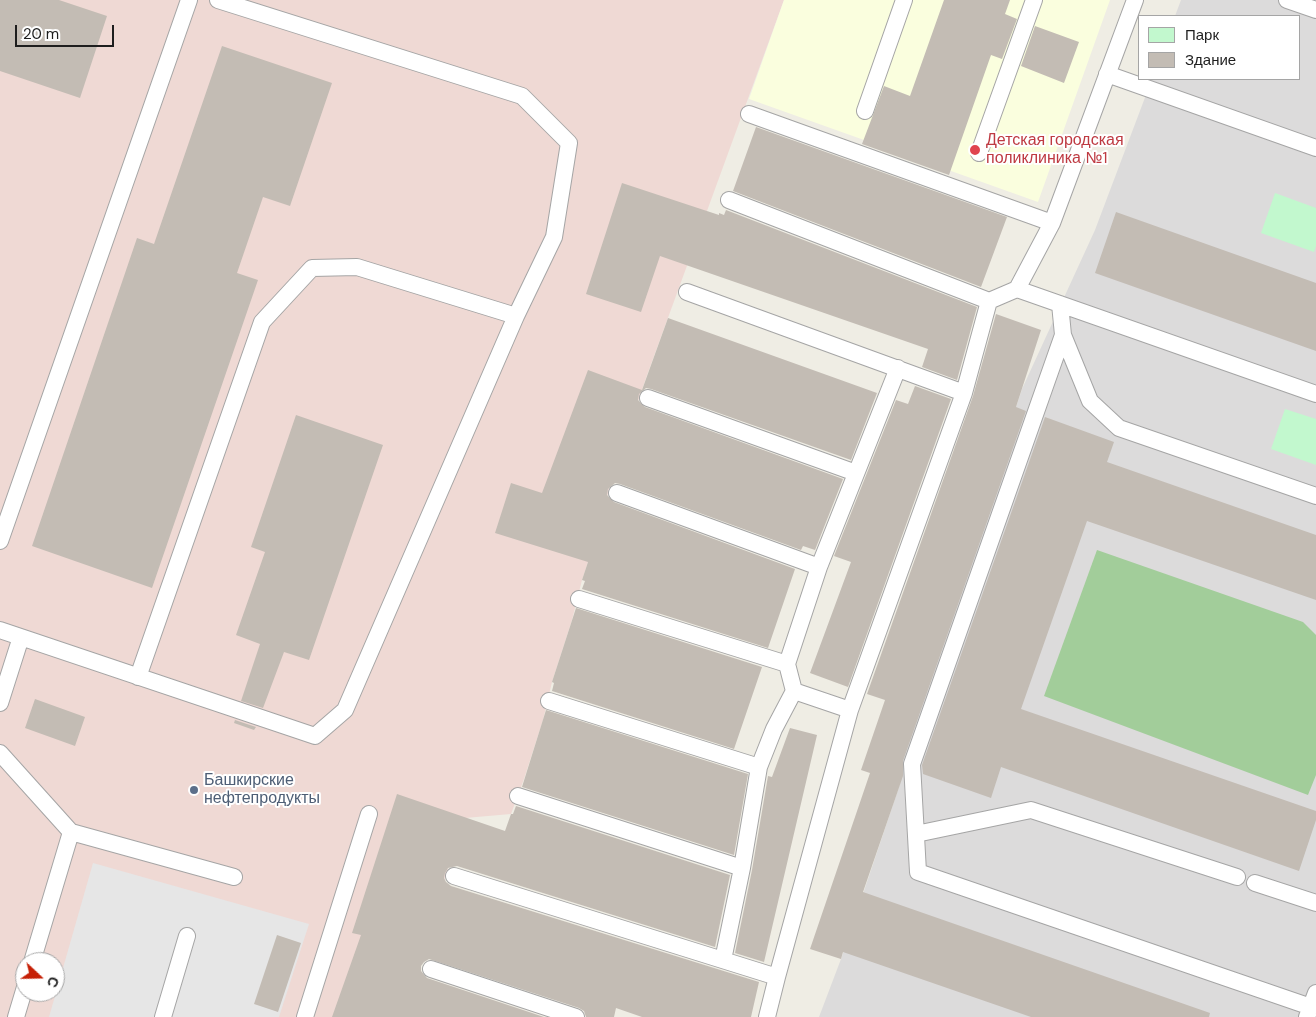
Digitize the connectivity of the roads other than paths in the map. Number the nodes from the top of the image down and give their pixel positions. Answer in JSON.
{"nodes":[{"id":1,"x":189,"y":0,"type":"edge"},
{"id":2,"x":218,"y":0,"type":"edge"},
{"id":3,"x":904,"y":0,"type":"edge"},
{"id":4,"x":1034,"y":0,"type":"edge"},
{"id":5,"x":1136,"y":0,"type":"edge"},
{"id":6,"x":1286,"y":0,"type":"edge"},
{"id":7,"x":1316,"y":10,"type":"edge"},
{"id":8,"x":1107,"y":74,"type":"junction"},
{"id":9,"x":865,"y":111,"type":"dead end"},
{"id":10,"x":749,"y":114,"type":"dead end"},
{"id":11,"x":1316,"y":148,"type":"edge"},
{"id":12,"x":979,"y":152,"type":"dead end"},
{"id":13,"x":729,"y":200,"type":"dead end"},
{"id":14,"x":1052,"y":223,"type":"junction"},
{"id":15,"x":1017,"y":289,"type":"junction"},
{"id":16,"x":687,"y":292,"type":"dead end"},
{"id":17,"x":989,"y":301,"type":"junction"},
{"id":18,"x":1060,"y":304,"type":"junction"},
{"id":19,"x":516,"y":316,"type":"junction"},
{"id":20,"x":1063,"y":335,"type":"junction"},
{"id":21,"x":898,"y":368,"type":"junction"},
{"id":22,"x":964,"y":393,"type":"junction"},
{"id":23,"x":1316,"y":394,"type":"edge"},
{"id":24,"x":648,"y":398,"type":"dead end"},
{"id":25,"x":856,"y":473,"type":"junction"},
{"id":26,"x":617,"y":493,"type":"dead end"},
{"id":27,"x":1316,"y":496,"type":"edge"},
{"id":28,"x":0,"y":541,"type":"edge"},
{"id":29,"x":819,"y":567,"type":"junction"},
{"id":30,"x":580,"y":599,"type":"dead end"},
{"id":31,"x":0,"y":630,"type":"edge"},
{"id":32,"x":21,"y":638,"type":"junction"},
{"id":33,"x":787,"y":664,"type":"junction"},
{"id":34,"x":138,"y":677,"type":"junction"},
{"id":35,"x":794,"y":691,"type":"junction"},
{"id":36,"x":549,"y":701,"type":"dead end"},
{"id":37,"x":0,"y":703,"type":"edge"},
{"id":38,"x":850,"y":710,"type":"junction"},
{"id":39,"x":0,"y":754,"type":"edge"},
{"id":40,"x":760,"y":767,"type":"junction"},
{"id":41,"x":518,"y":796,"type":"dead end"},
{"id":42,"x":369,"y":814,"type":"dead end"},
{"id":43,"x":71,"y":832,"type":"junction"},
{"id":44,"x":916,"y":834,"type":"junction"},
{"id":45,"x":742,"y":868,"type":"junction"},
{"id":46,"x":454,"y":876,"type":"dead end"},
{"id":47,"x":234,"y":877,"type":"dead end"},
{"id":48,"x":1237,"y":877,"type":"dead end"},
{"id":49,"x":1255,"y":883,"type":"dead end"},
{"id":50,"x":1316,"y":902,"type":"edge"},
{"id":51,"x":187,"y":936,"type":"dead end"},
{"id":52,"x":35,"y":952,"type":"edge"},
{"id":53,"x":723,"y":960,"type":"junction"},
{"id":54,"x":431,"y":969,"type":"dead end"},
{"id":55,"x":777,"y":977,"type":"junction"},
{"id":56,"x":20,"y":1002,"type":"edge"},
{"id":57,"x":1311,"y":1006,"type":"edge"},
{"id":58,"x":16,"y":1017,"type":"edge"},
{"id":59,"x":163,"y":1017,"type":"edge"},
{"id":60,"x":305,"y":1017,"type":"edge"},
{"id":61,"x":576,"y":1017,"type":"edge"},
{"id":62,"x":767,"y":1017,"type":"edge"}],
"edges":[{"from":1,"to":28,"type":"lane"},
{"from":2,"to":19,"type":"lane"},
{"from":3,"to":9,"type":"lane"},
{"from":4,"to":12,"type":"lane"},
{"from":5,"to":8,"type":"lane"},
{"from":6,"to":7,"type":"lane"},
{"from":8,"to":11,"type":"lane"},
{"from":8,"to":14,"type":"lane"},
{"from":10,"to":14,"type":"lane"},
{"from":13,"to":17,"type":"lane"},
{"from":14,"to":15,"type":"lane"},
{"from":15,"to":17,"type":"lane"},
{"from":15,"to":18,"type":"lane"},
{"from":16,"to":21,"type":"lane"},
{"from":17,"to":22,"type":"lane"},
{"from":18,"to":20,"type":"lane"},
{"from":18,"to":23,"type":"lane"},
{"from":19,"to":34,"type":"lane"},
{"from":19,"to":34,"type":"lane"},
{"from":20,"to":27,"type":"lane"},
{"from":20,"to":44,"type":"lane"},
{"from":21,"to":22,"type":"lane"},
{"from":21,"to":25,"type":"lane"},
{"from":22,"to":38,"type":"lane"},
{"from":24,"to":25,"type":"lane"},
{"from":25,"to":29,"type":"lane"},
{"from":26,"to":29,"type":"lane"},
{"from":29,"to":33,"type":"lane"},
{"from":30,"to":33,"type":"lane"},
{"from":31,"to":32,"type":"lane"},
{"from":32,"to":34,"type":"lane"},
{"from":32,"to":37,"type":"lane"},
{"from":33,"to":35,"type":"lane"},
{"from":35,"to":38,"type":"lane"},
{"from":35,"to":40,"type":"lane"},
{"from":36,"to":40,"type":"lane"},
{"from":38,"to":55,"type":"lane"},
{"from":39,"to":43,"type":"lane"},
{"from":40,"to":45,"type":"lane"},
{"from":41,"to":45,"type":"lane"},
{"from":42,"to":60,"type":"lane"},
{"from":43,"to":47,"type":"lane"},
{"from":43,"to":52,"type":"lane"},
{"from":44,"to":48,"type":"lane"},
{"from":44,"to":57,"type":"lane"},
{"from":45,"to":53,"type":"lane"},
{"from":46,"to":53,"type":"lane"},
{"from":49,"to":50,"type":"lane"},
{"from":51,"to":59,"type":"lane"},
{"from":53,"to":55,"type":"lane"},
{"from":54,"to":61,"type":"lane"},
{"from":55,"to":62,"type":"lane"},
{"from":56,"to":58,"type":"lane"}]}
